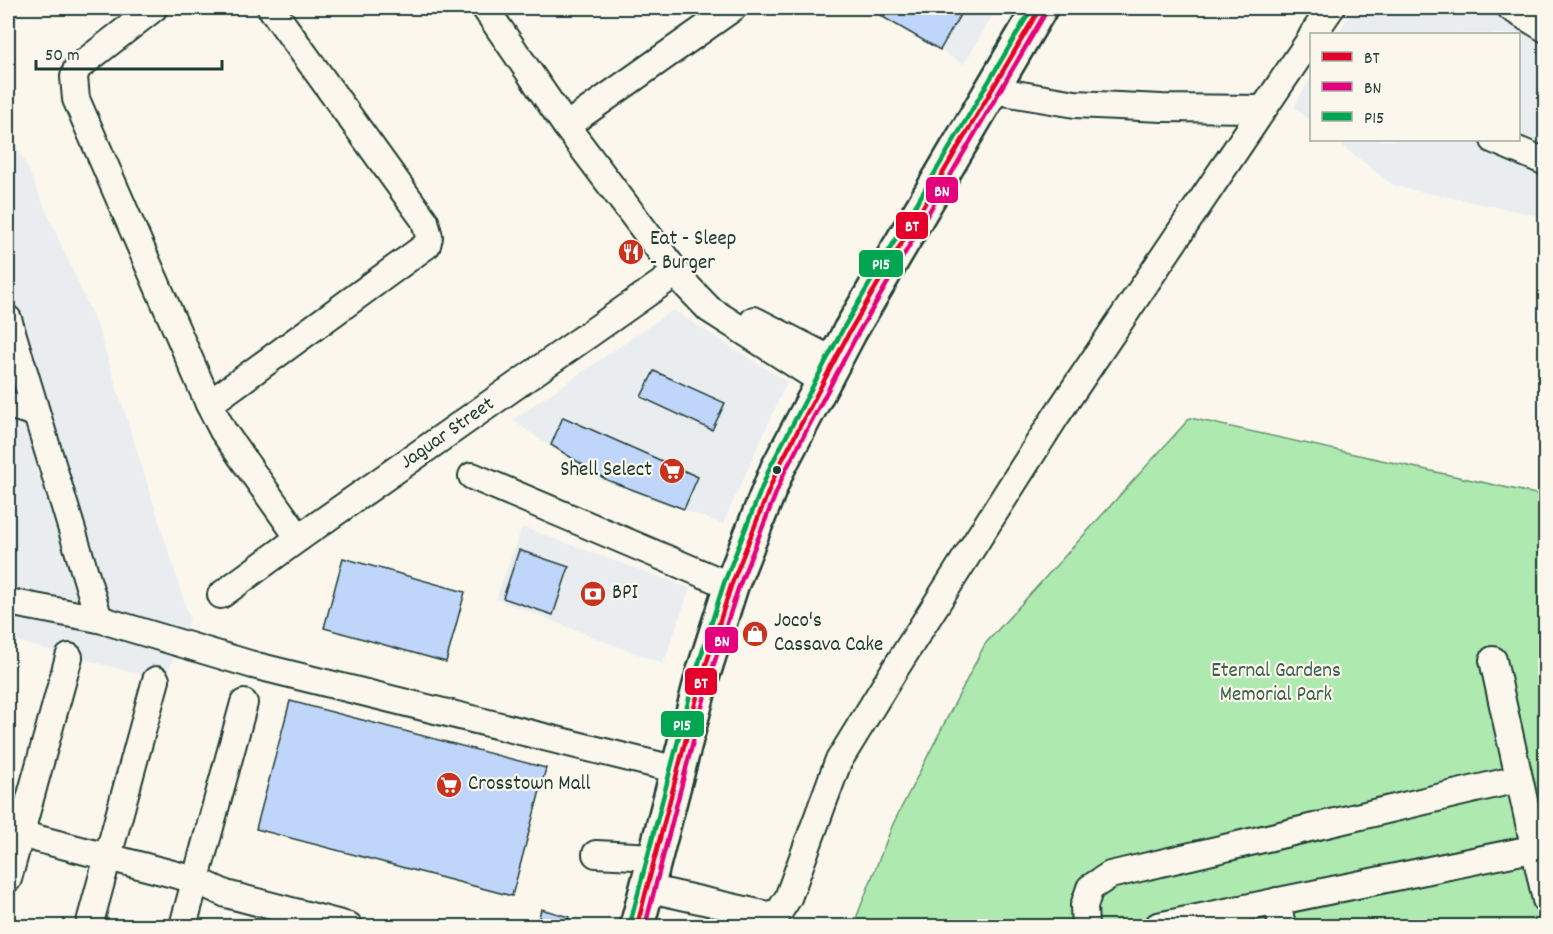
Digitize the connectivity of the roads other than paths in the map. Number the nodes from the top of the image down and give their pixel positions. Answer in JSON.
{"nodes":[{"id":1,"x":154,"y":8,"type":"edge"},
{"id":2,"x":271,"y":8,"type":"edge"},
{"id":3,"x":485,"y":8,"type":"edge"},
{"id":4,"x":1040,"y":8,"type":"edge"},
{"id":5,"x":1332,"y":8,"type":"edge"},
{"id":6,"x":1511,"y":8,"type":"edge"},
{"id":7,"x":718,"y":12,"type":"edge"},
{"id":8,"x":1545,"y":29,"type":"edge"},
{"id":9,"x":1314,"y":33,"type":"edge"},
{"id":10,"x":1310,"y":39,"type":"edge"},
{"id":11,"x":992,"y":90,"type":"junction"},
{"id":12,"x":1262,"y":109,"type":"junction"},
{"id":13,"x":566,"y":126,"type":"junction"},
{"id":14,"x":1496,"y":141,"type":"edge"},
{"id":15,"x":1545,"y":162,"type":"edge"},
{"id":16,"x":676,"y":273,"type":"junction"},
{"id":17,"x":8,"y":319,"type":"edge"},
{"id":18,"x":829,"y":371,"type":"junction"},
{"id":19,"x":209,"y":404,"type":"junction"},
{"id":20,"x":8,"y":405,"type":"edge"},
{"id":21,"x":36,"y":413,"type":"junction"},
{"id":22,"x":472,"y":476,"type":"dead end"},
{"id":23,"x":299,"y":538,"type":"junction"},
{"id":24,"x":730,"y":586,"type":"junction"},
{"id":25,"x":220,"y":596,"type":"dead end"},
{"id":26,"x":8,"y":602,"type":"edge"},
{"id":27,"x":99,"y":619,"type":"junction"},
{"id":28,"x":69,"y":657,"type":"dead end"},
{"id":29,"x":1493,"y":660,"type":"dead end"},
{"id":30,"x":156,"y":680,"type":"dead end"},
{"id":31,"x":244,"y":703,"type":"dead end"},
{"id":32,"x":678,"y":770,"type":"junction"},
{"id":33,"x":1518,"y":779,"type":"junction"},
{"id":34,"x":14,"y":832,"type":"edge"},
{"id":35,"x":1539,"y":847,"type":"edge"},
{"id":36,"x":596,"y":854,"type":"dead end"},
{"id":37,"x":107,"y":856,"type":"junction"},
{"id":38,"x":650,"y":873,"type":"junction"},
{"id":39,"x":8,"y":879,"type":"edge"},
{"id":40,"x":196,"y":880,"type":"junction"},
{"id":41,"x":1545,"y":900,"type":"edge"},
{"id":42,"x":1277,"y":901,"type":"junction"},
{"id":43,"x":89,"y":927,"type":"edge"},
{"id":44,"x":183,"y":927,"type":"edge"},
{"id":45,"x":349,"y":927,"type":"edge"},
{"id":46,"x":637,"y":927,"type":"edge"},
{"id":47,"x":1085,"y":927,"type":"edge"},
{"id":48,"x":1158,"y":927,"type":"edge"},
{"id":49,"x":1282,"y":927,"type":"edge"}],
"edges":[{"from":1,"to":19,"type":"street"},
{"from":2,"to":19,"type":"street"},
{"from":3,"to":13,"type":"street"},
{"from":4,"to":11,"type":"main road"},
{"from":5,"to":9,"type":"street"},
{"from":6,"to":8,"type":"street"},
{"from":7,"to":13,"type":"street"},
{"from":10,"to":12,"type":"street"},
{"from":11,"to":12,"type":"street"},
{"from":11,"to":18,"type":"main road"},
{"from":12,"to":38,"type":"street"},
{"from":13,"to":16,"type":"street"},
{"from":14,"to":15,"type":"street"},
{"from":16,"to":18,"type":"street"},
{"from":16,"to":23,"type":"street","name":"Jaguar Street"},
{"from":17,"to":21,"type":"street"},
{"from":18,"to":24,"type":"main road"},
{"from":19,"to":23,"type":"street"},
{"from":20,"to":21,"type":"street"},
{"from":21,"to":27,"type":"street"},
{"from":22,"to":24,"type":"street"},
{"from":23,"to":25,"type":"street","name":"Jaguar Street"},
{"from":24,"to":32,"type":"main road"},
{"from":26,"to":27,"type":"street"},
{"from":27,"to":32,"type":"street"},
{"from":28,"to":34,"type":"street"},
{"from":29,"to":33,"type":"street"},
{"from":30,"to":37,"type":"street"},
{"from":31,"to":40,"type":"street"},
{"from":32,"to":38,"type":"main road"},
{"from":33,"to":35,"type":"street"},
{"from":33,"to":47,"type":"street"},
{"from":34,"to":37,"type":"street"},
{"from":34,"to":39,"type":"street"},
{"from":35,"to":41,"type":"street"},
{"from":35,"to":42,"type":"street"},
{"from":36,"to":38,"type":"street"},
{"from":37,"to":40,"type":"street"},
{"from":37,"to":43,"type":"street"},
{"from":38,"to":46,"type":"main road"},
{"from":40,"to":44,"type":"street"},
{"from":40,"to":45,"type":"street"},
{"from":42,"to":48,"type":"street"},
{"from":42,"to":49,"type":"street"}]}
